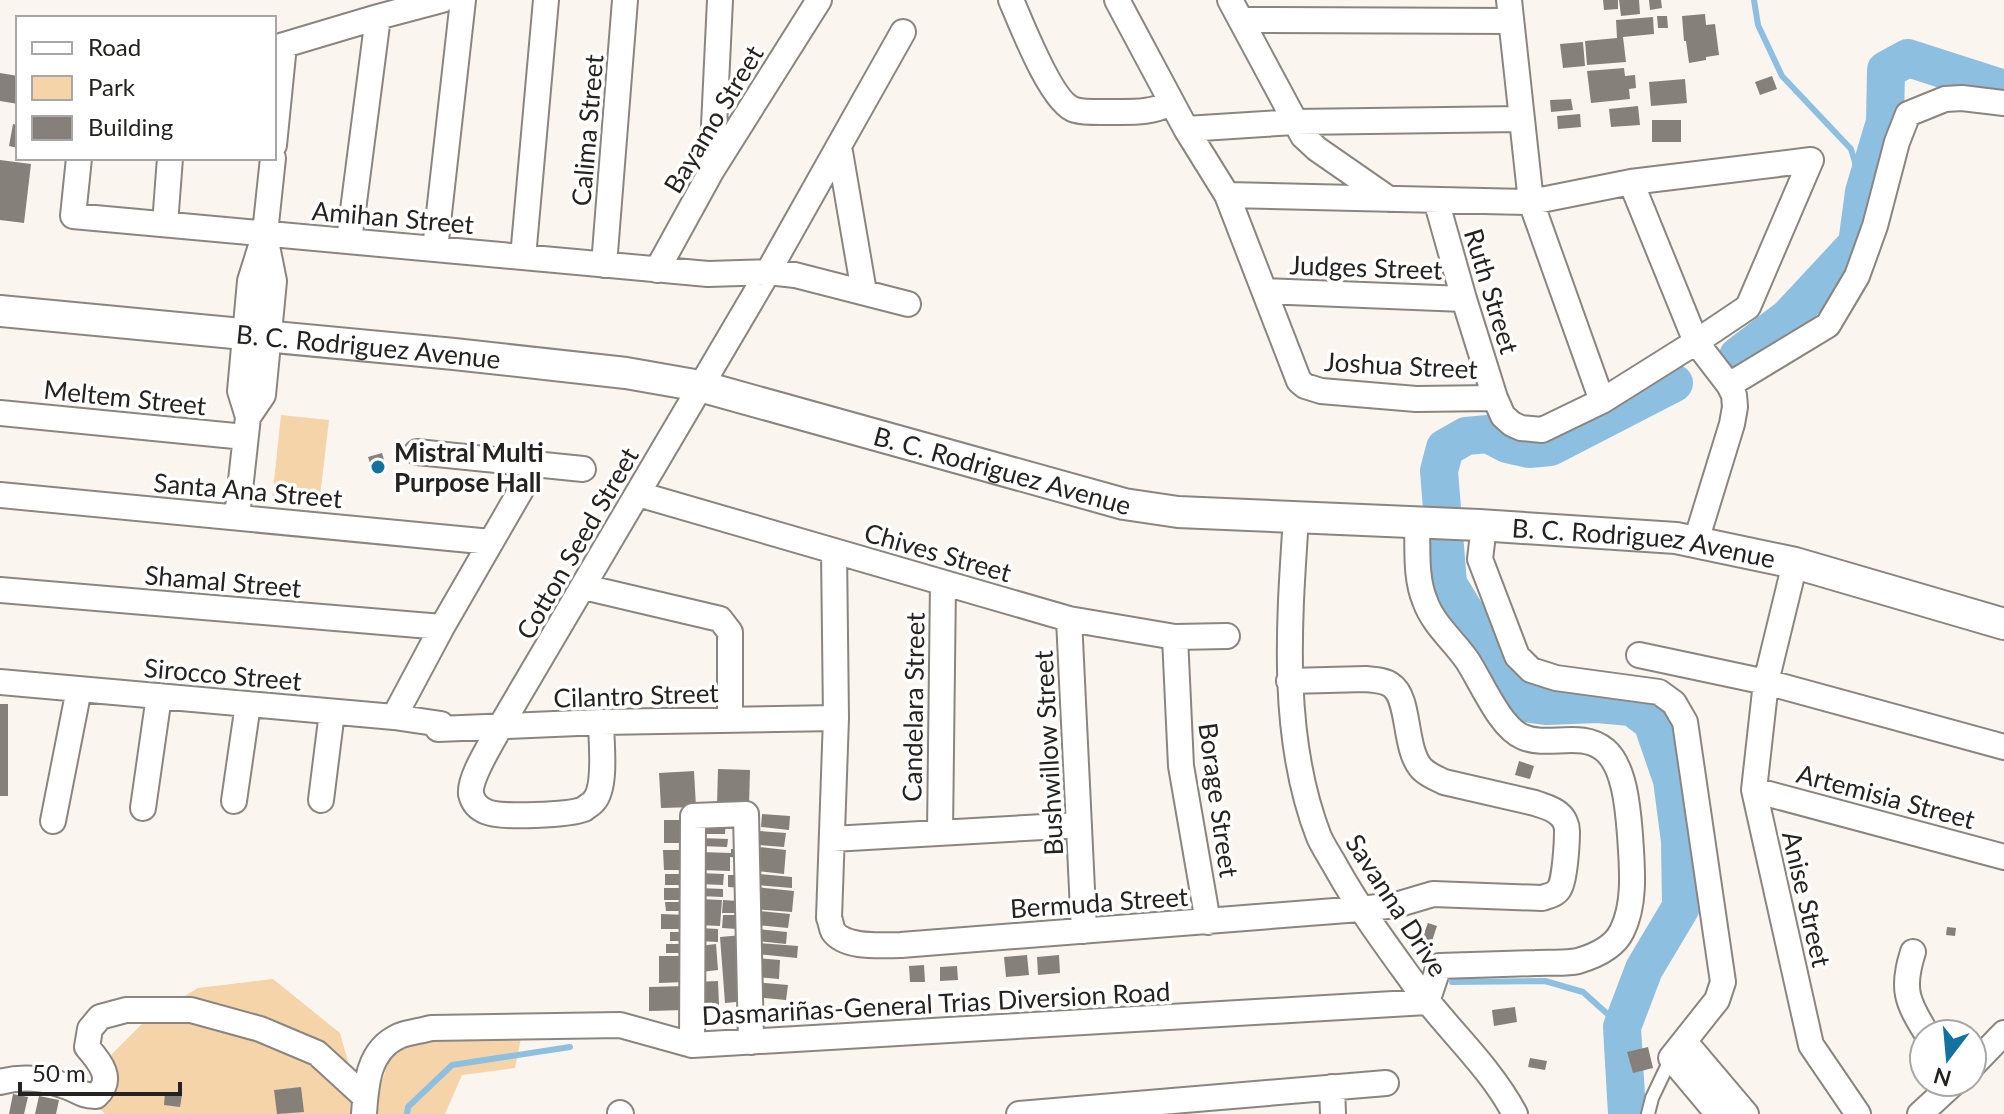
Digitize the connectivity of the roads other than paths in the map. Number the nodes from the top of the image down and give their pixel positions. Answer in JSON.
{"nodes":[{"id":1,"x":442,"y":0,"type":"edge"},
{"id":2,"x":463,"y":0,"type":"edge"},
{"id":3,"x":546,"y":0,"type":"edge"},
{"id":4,"x":625,"y":0,"type":"edge"},
{"id":5,"x":720,"y":0,"type":"edge"},
{"id":6,"x":819,"y":0,"type":"edge"},
{"id":7,"x":1011,"y":0,"type":"edge"},
{"id":8,"x":1117,"y":0,"type":"edge"},
{"id":9,"x":1236,"y":10,"type":"edge"},
{"id":10,"x":1510,"y":10,"type":"edge"},
{"id":11,"x":378,"y":17,"type":"junction"},
{"id":12,"x":903,"y":32,"type":"dead end"},
{"id":13,"x":279,"y":46,"type":"edge"},
{"id":14,"x":1172,"y":103,"type":"junction"},
{"id":15,"x":2004,"y":103,"type":"edge"},
{"id":16,"x":276,"y":105,"type":"edge"},
{"id":17,"x":1521,"y":119,"type":"junction"},
{"id":18,"x":1294,"y":122,"type":"junction"},
{"id":19,"x":1186,"y":129,"type":"junction"},
{"id":20,"x":839,"y":146,"type":"junction"},
{"id":21,"x":79,"y":160,"type":"edge"},
{"id":22,"x":170,"y":160,"type":"edge"},
{"id":23,"x":273,"y":160,"type":"edge"},
{"id":24,"x":712,"y":170,"type":"junction"},
{"id":25,"x":1631,"y":182,"type":"junction"},
{"id":26,"x":1227,"y":195,"type":"junction"},
{"id":27,"x":1389,"y":199,"type":"junction"},
{"id":28,"x":1436,"y":200,"type":"junction"},
{"id":29,"x":1531,"y":202,"type":"junction"},
{"id":30,"x":165,"y":224,"type":"junction"},
{"id":31,"x":265,"y":233,"type":"junction"},
{"id":32,"x":349,"y":241,"type":"junction"},
{"id":33,"x":435,"y":249,"type":"junction"},
{"id":34,"x":523,"y":257,"type":"junction"},
{"id":35,"x":604,"y":265,"type":"junction"},
{"id":36,"x":657,"y":270,"type":"junction"},
{"id":37,"x":768,"y":272,"type":"junction"},
{"id":38,"x":1265,"y":291,"type":"junction"},
{"id":39,"x":864,"y":292,"type":"junction"},
{"id":40,"x":1464,"y":299,"type":"junction"},
{"id":41,"x":908,"y":304,"type":"dead end"},
{"id":42,"x":0,"y":311,"type":"edge"},
{"id":43,"x":257,"y":336,"type":"junction"},
{"id":44,"x":1696,"y":342,"type":"junction"},
{"id":45,"x":1729,"y":385,"type":"junction"},
{"id":46,"x":700,"y":386,"type":"junction"},
{"id":47,"x":1495,"y":398,"type":"junction"},
{"id":48,"x":1602,"y":401,"type":"junction"},
{"id":49,"x":0,"y":413,"type":"edge"},
{"id":50,"x":247,"y":427,"type":"junction"},
{"id":51,"x":417,"y":452,"type":"dead end"},
{"id":52,"x":536,"y":464,"type":"junction"},
{"id":53,"x":583,"y":469,"type":"dead end"},
{"id":54,"x":638,"y":494,"type":"junction"},
{"id":55,"x":0,"y":495,"type":"edge"},
{"id":56,"x":237,"y":517,"type":"junction"},
{"id":57,"x":1296,"y":518,"type":"junction"},
{"id":58,"x":1421,"y":523,"type":"junction"},
{"id":59,"x":1481,"y":526,"type":"junction"},
{"id":60,"x":1696,"y":541,"type":"junction"},
{"id":61,"x":491,"y":542,"type":"junction"},
{"id":62,"x":834,"y":551,"type":"junction"},
{"id":63,"x":1795,"y":563,"type":"junction"},
{"id":64,"x":943,"y":583,"type":"junction"},
{"id":65,"x":584,"y":587,"type":"junction"},
{"id":66,"x":0,"y":590,"type":"edge"},
{"id":67,"x":2003,"y":618,"type":"edge"},
{"id":68,"x":1069,"y":619,"type":"junction"},
{"id":69,"x":442,"y":627,"type":"junction"},
{"id":70,"x":1227,"y":636,"type":"dead end"},
{"id":71,"x":1175,"y":637,"type":"junction"},
{"id":72,"x":1639,"y":655,"type":"dead end"},
{"id":73,"x":1289,"y":681,"type":"junction"},
{"id":74,"x":0,"y":682,"type":"edge"},
{"id":75,"x":1766,"y":682,"type":"junction"},
{"id":76,"x":79,"y":689,"type":"junction"},
{"id":77,"x":159,"y":696,"type":"junction"},
{"id":78,"x":248,"y":704,"type":"junction"},
{"id":79,"x":332,"y":712,"type":"junction"},
{"id":80,"x":394,"y":717,"type":"junction"},
{"id":81,"x":836,"y":718,"type":"junction"},
{"id":82,"x":730,"y":720,"type":"junction"},
{"id":83,"x":601,"y":722,"type":"junction"},
{"id":84,"x":439,"y":726,"type":"joint"},
{"id":85,"x":500,"y":727,"type":"junction"},
{"id":86,"x":2004,"y":747,"type":"edge"},
{"id":87,"x":1754,"y":790,"type":"junction"},
{"id":88,"x":321,"y":800,"type":"dead end"},
{"id":89,"x":234,"y":801,"type":"dead end"},
{"id":90,"x":143,"y":808,"type":"dead end"},
{"id":91,"x":53,"y":821,"type":"dead end"},
{"id":92,"x":1079,"y":825,"type":"junction"},
{"id":93,"x":940,"y":833,"type":"junction"},
{"id":94,"x":832,"y":839,"type":"junction"},
{"id":95,"x":2004,"y":857,"type":"edge"},
{"id":96,"x":1360,"y":909,"type":"junction"},
{"id":97,"x":1208,"y":922,"type":"junction"},
{"id":98,"x":1084,"y":931,"type":"junction"},
{"id":99,"x":1913,"y":952,"type":"dead end"},
{"id":100,"x":1427,"y":1002,"type":"junction"},
{"id":101,"x":1917,"y":1018,"type":"edge"},
{"id":102,"x":2004,"y":1033,"type":"edge"},
{"id":103,"x":751,"y":1042,"type":"junction"},
{"id":104,"x":692,"y":1045,"type":"junction"},
{"id":105,"x":1678,"y":1050,"type":"junction"},
{"id":106,"x":1988,"y":1050,"type":"edge"},
{"id":107,"x":0,"y":1082,"type":"edge"},
{"id":108,"x":1386,"y":1083,"type":"dead end"},
{"id":109,"x":1332,"y":1087,"type":"junction"},
{"id":110,"x":1938,"y":1098,"type":"edge"},
{"id":111,"x":364,"y":1105,"type":"edge"},
{"id":112,"x":1228,"y":1105,"type":"edge"},
{"id":113,"x":1128,"y":1109,"type":"edge"},
{"id":114,"x":1019,"y":1114,"type":"edge"},
{"id":115,"x":1026,"y":1114,"type":"edge"},
{"id":116,"x":1333,"y":1114,"type":"edge"},
{"id":117,"x":1515,"y":1114,"type":"edge"},
{"id":118,"x":1648,"y":1114,"type":"edge"},
{"id":119,"x":1718,"y":1114,"type":"edge"},
{"id":120,"x":1746,"y":1114,"type":"edge"},
{"id":121,"x":1858,"y":1114,"type":"edge"},
{"id":122,"x":1920,"y":1114,"type":"edge"}],
"edges":[{"from":1,"to":11,"type":"street"},
{"from":2,"to":33,"type":"street"},
{"from":3,"to":34,"type":"street"},
{"from":4,"to":35,"type":"street","name":"Calima Street"},
{"from":5,"to":24,"type":"street"},
{"from":6,"to":24,"type":"street","name":"Bayamo Street"},
{"from":7,"to":14,"type":"street"},
{"from":8,"to":14,"type":"street"},
{"from":9,"to":10,"type":"street"},
{"from":9,"to":18,"type":"street"},
{"from":10,"to":17,"type":"street"},
{"from":11,"to":13,"type":"street"},
{"from":11,"to":32,"type":"street"},
{"from":12,"to":20,"type":"street","name":"Cotton Seed Street"},
{"from":13,"to":16,"type":"street"},
{"from":14,"to":19,"type":"street"},
{"from":15,"to":45,"type":"street"},
{"from":17,"to":18,"type":"street"},
{"from":17,"to":29,"type":"street"},
{"from":18,"to":19,"type":"street"},
{"from":18,"to":27,"type":"street"},
{"from":19,"to":26,"type":"street"},
{"from":20,"to":37,"type":"street","name":"Cotton Seed Street"},
{"from":20,"to":39,"type":"street"},
{"from":21,"to":30,"type":"street","name":"Amihan Street"},
{"from":22,"to":30,"type":"street"},
{"from":23,"to":31,"type":"street"},
{"from":24,"to":36,"type":"street","name":"Bayamo Street"},
{"from":25,"to":29,"type":"street"},
{"from":25,"to":44,"type":"street"},
{"from":25,"to":44,"type":"street"},
{"from":26,"to":27,"type":"street"},
{"from":26,"to":38,"type":"street"},
{"from":27,"to":28,"type":"street"},
{"from":28,"to":29,"type":"street"},
{"from":28,"to":40,"type":"street","name":"Ruth Street"},
{"from":29,"to":48,"type":"street"},
{"from":30,"to":31,"type":"street","name":"Amihan Street"},
{"from":31,"to":32,"type":"street","name":"Amihan Street"},
{"from":31,"to":43,"type":"street"},
{"from":32,"to":33,"type":"street","name":"Amihan Street"},
{"from":33,"to":34,"type":"street","name":"Amihan Street"},
{"from":34,"to":35,"type":"street","name":"Amihan Street"},
{"from":35,"to":36,"type":"street","name":"Amihan Street"},
{"from":36,"to":37,"type":"street","name":"Amihan Street"},
{"from":37,"to":39,"type":"street","name":"Amihan Street"},
{"from":37,"to":46,"type":"street","name":"Cotton Seed Street"},
{"from":38,"to":40,"type":"street","name":"Judges Street"},
{"from":38,"to":47,"type":"street","name":"Joshua Street"},
{"from":39,"to":41,"type":"street","name":"Amihan Street"},
{"from":40,"to":47,"type":"street","name":"Ruth Street"},
{"from":42,"to":43,"type":"street","name":"B. C. Rodriguez Avenue"},
{"from":43,"to":46,"type":"street","name":"B. C. Rodriguez Avenue"},
{"from":43,"to":50,"type":"street"},
{"from":44,"to":45,"type":"street"},
{"from":44,"to":48,"type":"street"},
{"from":45,"to":60,"type":"street"},
{"from":46,"to":54,"type":"street","name":"Cotton Seed Street"},
{"from":46,"to":57,"type":"street","name":"B. C. Rodriguez Avenue"},
{"from":47,"to":48,"type":"street"},
{"from":49,"to":50,"type":"street","name":"Meltem Street"},
{"from":50,"to":56,"type":"street"},
{"from":51,"to":52,"type":"street"},
{"from":52,"to":53,"type":"street"},
{"from":52,"to":61,"type":"street"},
{"from":54,"to":62,"type":"street","name":"Chives Street"},
{"from":54,"to":65,"type":"street","name":"Cotton Seed Street"},
{"from":55,"to":56,"type":"street","name":"Santa Ana Street"},
{"from":56,"to":61,"type":"street","name":"Santa Ana Street"},
{"from":57,"to":58,"type":"street","name":"B. C. Rodriguez Avenue"},
{"from":57,"to":73,"type":"street","name":"Savanna Drive"},
{"from":58,"to":59,"type":"street","name":"B. C. Rodriguez Avenue"},
{"from":58,"to":100,"type":"street"},
{"from":59,"to":60,"type":"street","name":"B. C. Rodriguez Avenue"},
{"from":59,"to":105,"type":"street"},
{"from":60,"to":63,"type":"street","name":"B. C. Rodriguez Avenue"},
{"from":61,"to":69,"type":"street"},
{"from":62,"to":64,"type":"street","name":"Chives Street"},
{"from":62,"to":81,"type":"street"},
{"from":63,"to":67,"type":"street","name":"B. C. Rodriguez Avenue"},
{"from":63,"to":75,"type":"street","name":"Anise Street"},
{"from":64,"to":68,"type":"street","name":"Chives Street"},
{"from":64,"to":93,"type":"street","name":"Candelara Street"},
{"from":65,"to":82,"type":"street"},
{"from":65,"to":85,"type":"street","name":"Cotton Seed Street"},
{"from":66,"to":69,"type":"street","name":"Shamal Street"},
{"from":68,"to":71,"type":"street","name":"Chives Street"},
{"from":68,"to":92,"type":"street","name":"Bushwillow Street"},
{"from":69,"to":80,"type":"street"},
{"from":70,"to":71,"type":"street","name":"Chives Street"},
{"from":71,"to":97,"type":"street","name":"Borage Street"},
{"from":72,"to":75,"type":"street"},
{"from":73,"to":96,"type":"street","name":"Savanna Drive"},
{"from":73,"to":96,"type":"street","name":"Bermuda Street"},
{"from":74,"to":76,"type":"street","name":"Sirocco Street"},
{"from":75,"to":86,"type":"street"},
{"from":75,"to":87,"type":"street","name":"Anise Street"},
{"from":76,"to":77,"type":"street","name":"Sirocco Street"},
{"from":76,"to":91,"type":"street"},
{"from":77,"to":78,"type":"street","name":"Sirocco Street"},
{"from":77,"to":90,"type":"street"},
{"from":78,"to":79,"type":"street","name":"Sirocco Street"},
{"from":78,"to":89,"type":"street"},
{"from":79,"to":80,"type":"street","name":"Sirocco Street"},
{"from":79,"to":88,"type":"street"},
{"from":80,"to":84,"type":"street","name":"Sirocco Street"},
{"from":81,"to":82,"type":"street","name":"Cilantro Street"},
{"from":81,"to":94,"type":"street"},
{"from":82,"to":83,"type":"street","name":"Cilantro Street"},
{"from":83,"to":85,"type":"street","name":"Cilantro Street"},
{"from":83,"to":85,"type":"street","name":"Cotton Seed Street"},
{"from":84,"to":85,"type":"street","name":"Cilantro Street"},
{"from":87,"to":95,"type":"street","name":"Artemisia Street"},
{"from":87,"to":121,"type":"street","name":"Anise Street"},
{"from":92,"to":93,"type":"street"},
{"from":92,"to":98,"type":"street","name":"Bushwillow Street"},
{"from":93,"to":94,"type":"street"},
{"from":94,"to":98,"type":"street","name":"Bermuda Street"},
{"from":96,"to":97,"type":"street","name":"Bermuda Street"},
{"from":96,"to":100,"type":"street","name":"Savanna Drive"},
{"from":97,"to":98,"type":"street","name":"Bermuda Street"},
{"from":99,"to":101,"type":"street"},
{"from":100,"to":103,"type":"street","name":"Dasmariñas-General Trias Diversion Road"},
{"from":100,"to":117,"type":"street","name":"Savanna Drive"},
{"from":102,"to":106,"type":"street"},
{"from":103,"to":104,"type":"street","name":"Dasmariñas-General Trias Diversion Road"},
{"from":103,"to":104,"type":"street"},
{"from":104,"to":111,"type":"street","name":"Dasmariñas-General Trias Diversion Road"},
{"from":105,"to":118,"type":"lane"},
{"from":105,"to":119,"type":"street"},
{"from":105,"to":120,"type":"street"},
{"from":107,"to":111,"type":"street"},
{"from":108,"to":109,"type":"street"},
{"from":109,"to":112,"type":"street"},
{"from":109,"to":116,"type":"street"},
{"from":110,"to":122,"type":"street"},
{"from":112,"to":113,"type":"street"},
{"from":113,"to":115,"type":"street"},
{"from":114,"to":115,"type":"street"}]}
